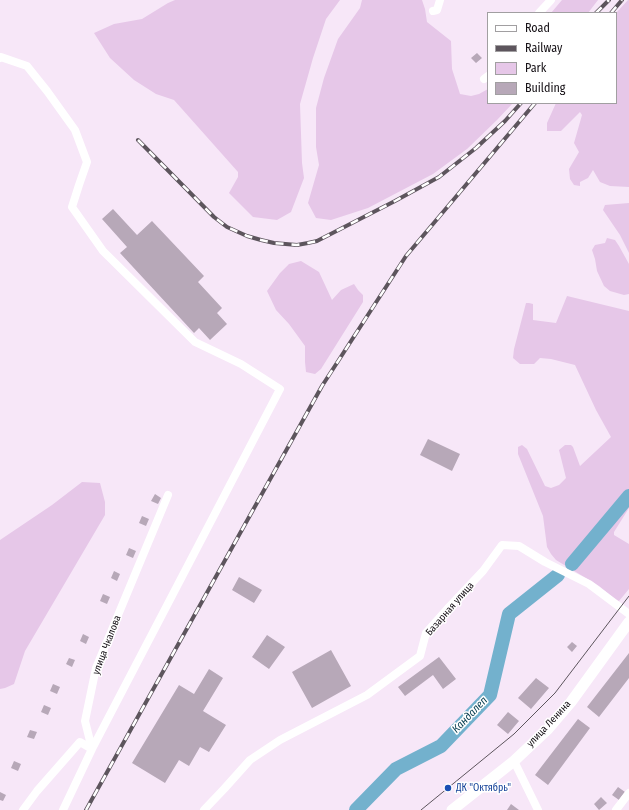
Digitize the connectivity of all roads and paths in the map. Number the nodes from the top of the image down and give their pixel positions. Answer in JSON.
{"nodes":[{"id":1,"x":440,"y":0,"type":"edge"},
{"id":2,"x":551,"y":0,"type":"edge"},
{"id":3,"x":432,"y":11,"type":"dead end"},
{"id":4,"x":540,"y":12,"type":"edge"},
{"id":5,"x":0,"y":57,"type":"edge"},
{"id":6,"x":168,"y":495,"type":"dead end"},
{"id":7,"x":629,"y":614,"type":"edge"},
{"id":8,"x":629,"y":622,"type":"edge"},
{"id":9,"x":92,"y":749,"type":"junction"},
{"id":10,"x":514,"y":761,"type":"junction"},
{"id":11,"x":629,"y":793,"type":"edge"},
{"id":12,"x":23,"y":810,"type":"edge"},
{"id":13,"x":63,"y":810,"type":"edge"},
{"id":14,"x":204,"y":810,"type":"edge"},
{"id":15,"x":452,"y":810,"type":"edge"},
{"id":16,"x":538,"y":810,"type":"edge"},
{"id":17,"x":616,"y":810,"type":"edge"}],
"edges":[{"from":1,"to":3,"type":"street"},
{"from":2,"to":4,"type":"street"},
{"from":5,"to":9,"type":"street"},
{"from":6,"to":9,"type":"street","name":"улица Чкалова"},
{"from":7,"to":14,"type":"street","name":"Базарная улица"},
{"from":8,"to":10,"type":"main road","name":"улица Ленина"},
{"from":9,"to":12,"type":"street"},
{"from":9,"to":13,"type":"street"},
{"from":10,"to":15,"type":"main road","name":"улица Ленина"},
{"from":10,"to":16,"type":"street"},
{"from":11,"to":17,"type":"street"}]}
